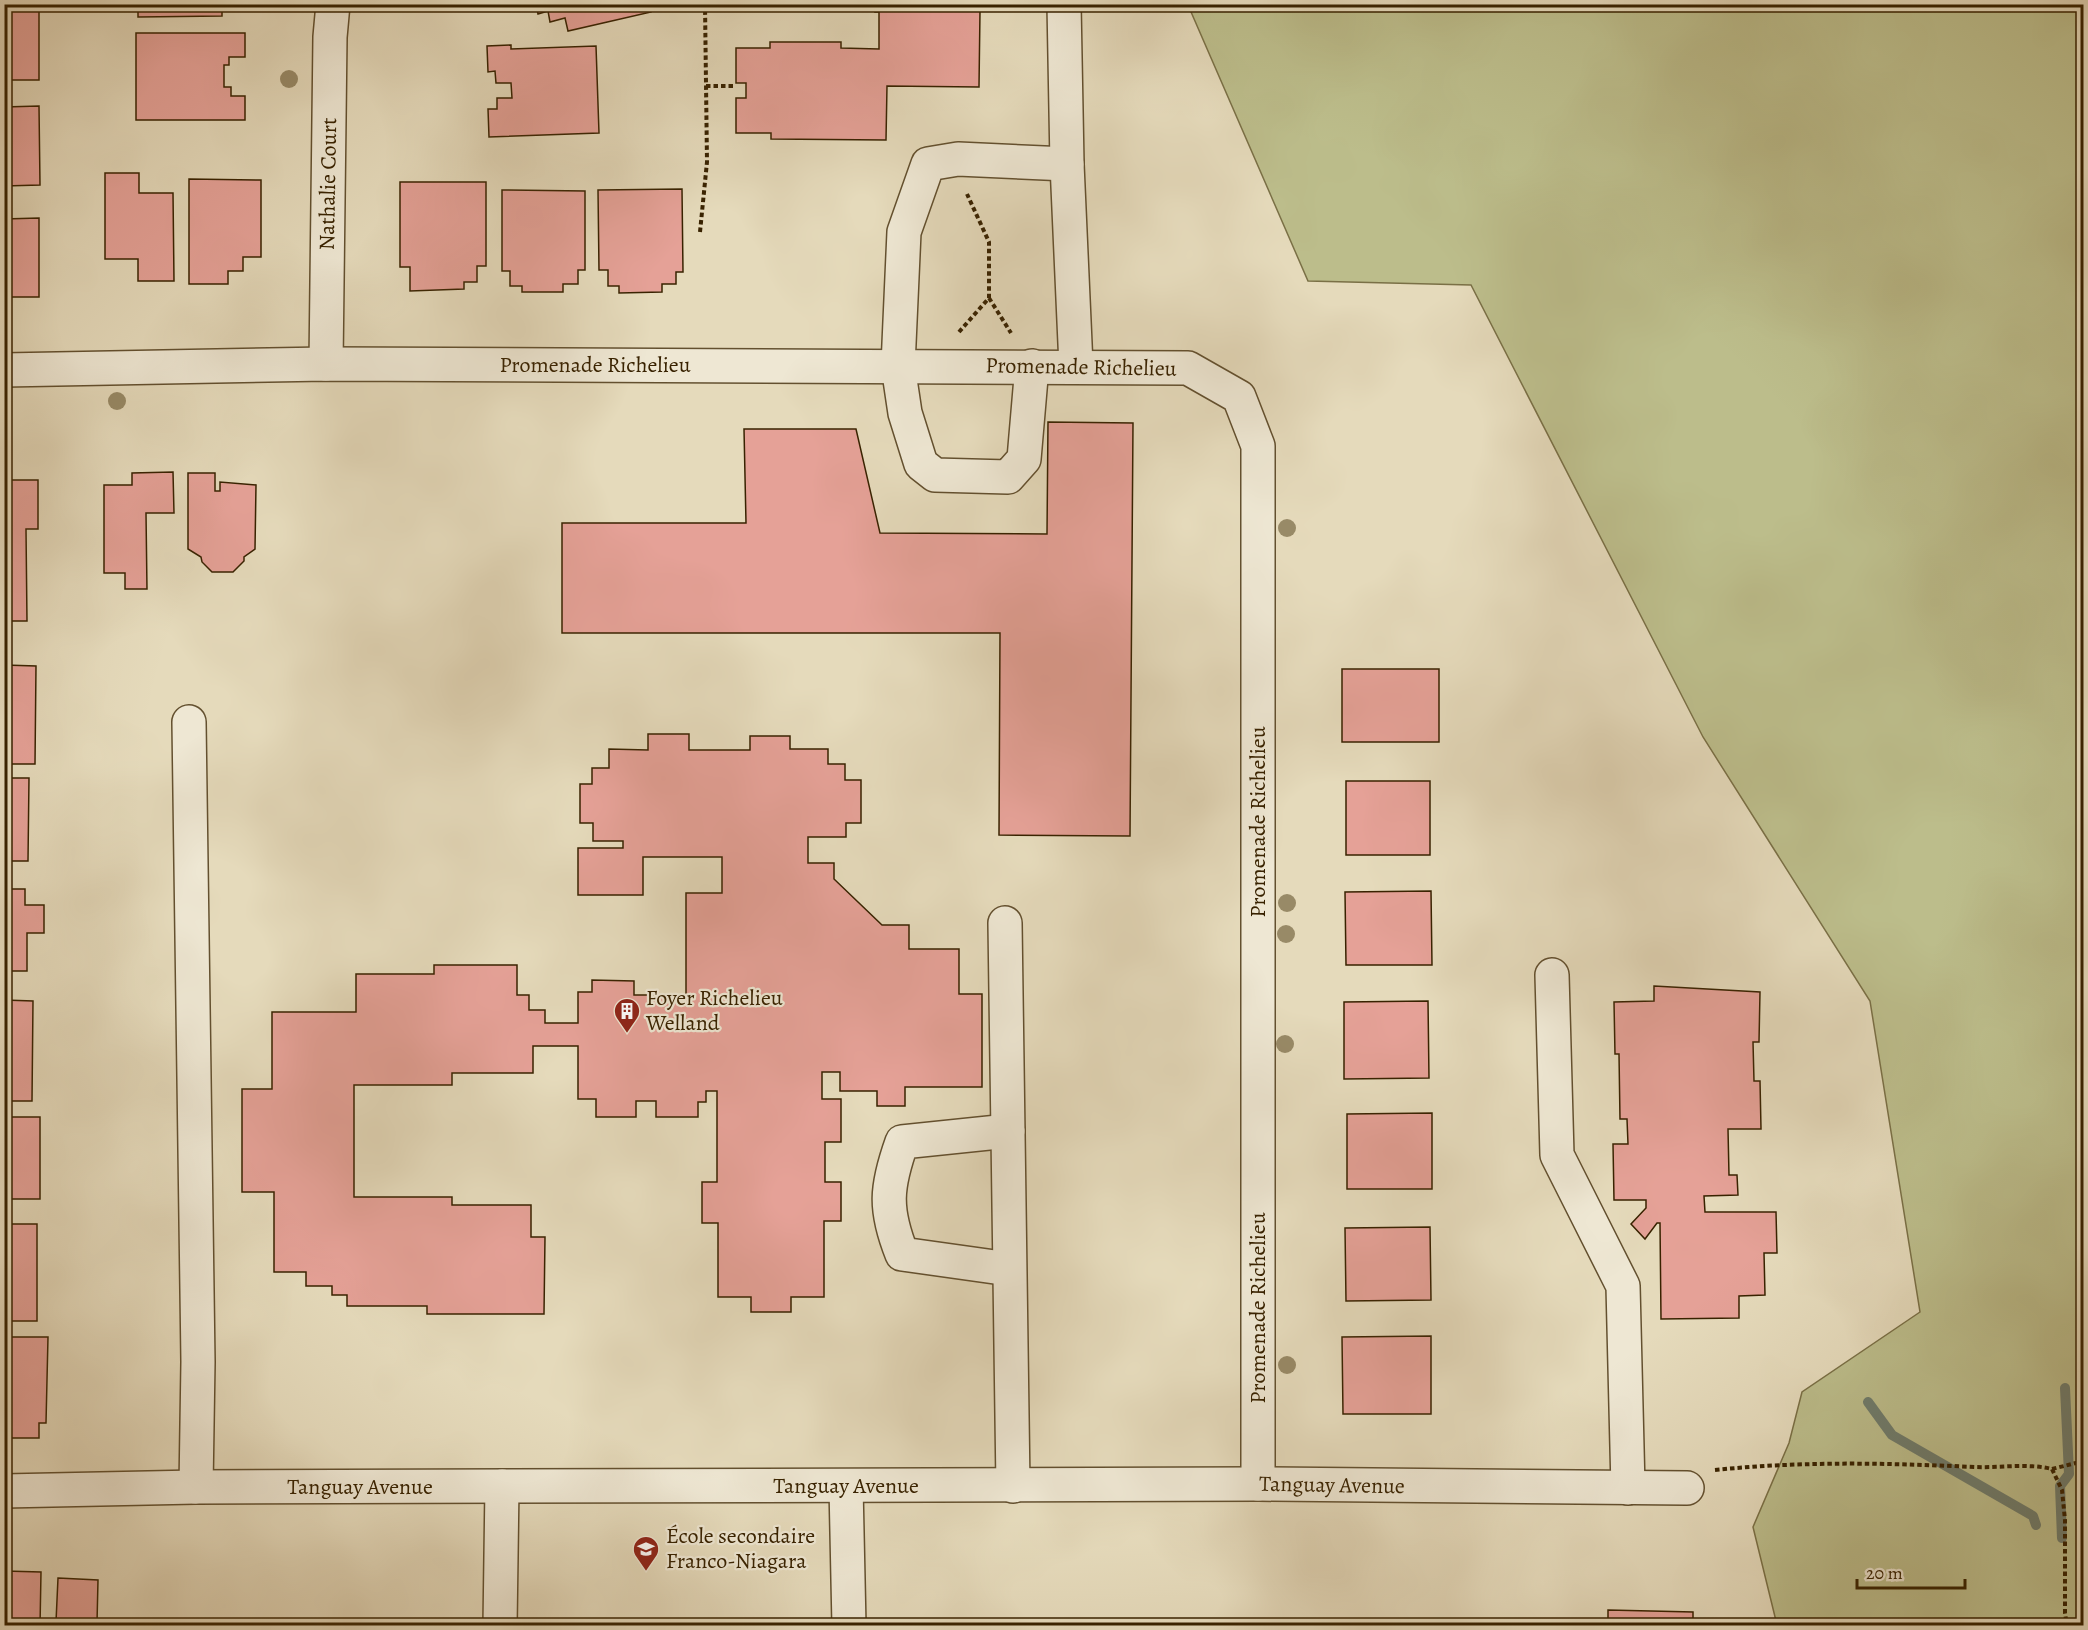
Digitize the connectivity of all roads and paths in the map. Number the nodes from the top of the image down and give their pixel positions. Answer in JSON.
{"nodes":[{"id":1,"x":333,"y":4,"type":"edge"},
{"id":2,"x":705,"y":4,"type":"edge"},
{"id":3,"x":1064,"y":4,"type":"edge"},
{"id":4,"x":706,"y":86,"type":"junction"},
{"id":5,"x":733,"y":86,"type":"dead end"},
{"id":6,"x":958,"y":159,"type":"junction"},
{"id":7,"x":1067,"y":164,"type":"junction"},
{"id":8,"x":700,"y":232,"type":"dead end"},
{"id":9,"x":326,"y":364,"type":"junction"},
{"id":10,"x":930,"y":365,"type":"junction"},
{"id":11,"x":898,"y":366,"type":"junction"},
{"id":12,"x":1032,"y":366,"type":"junction"},
{"id":13,"x":1076,"y":366,"type":"junction"},
{"id":14,"x":4,"y":370,"type":"edge"},
{"id":15,"x":189,"y":722,"type":"dead end"},
{"id":16,"x":1005,"y":923,"type":"dead end"},
{"id":17,"x":1552,"y":975,"type":"dead end"},
{"id":18,"x":1008,"y":1131,"type":"junction"},
{"id":19,"x":1010,"y":1269,"type":"junction"},
{"id":20,"x":2084,"y":1461,"type":"edge"},
{"id":21,"x":2052,"y":1469,"type":"junction"},
{"id":22,"x":1258,"y":1484,"type":"junction"},
{"id":23,"x":502,"y":1486,"type":"junction"},
{"id":24,"x":846,"y":1486,"type":"junction"},
{"id":25,"x":1013,"y":1486,"type":"junction"},
{"id":26,"x":196,"y":1487,"type":"junction"},
{"id":27,"x":1628,"y":1488,"type":"junction"},
{"id":28,"x":1688,"y":1488,"type":"joint"},
{"id":29,"x":4,"y":1491,"type":"edge"},
{"id":30,"x":500,"y":1626,"type":"edge"},
{"id":31,"x":849,"y":1626,"type":"edge"},
{"id":32,"x":2067,"y":1626,"type":"edge"}],
"edges":[{"from":1,"to":9,"type":"street","name":"Nathalie Court"},
{"from":2,"to":4,"type":"path"},
{"from":3,"to":7,"type":"street"},
{"from":4,"to":5,"type":"path"},
{"from":4,"to":8,"type":"path"},
{"from":6,"to":7,"type":"street"},
{"from":6,"to":10,"type":"path"},
{"from":6,"to":11,"type":"street"},
{"from":7,"to":13,"type":"street"},
{"from":9,"to":11,"type":"street","name":"Promenade Richelieu"},
{"from":9,"to":14,"type":"street","name":"Promenade Richelieu"},
{"from":10,"to":11,"type":"street","name":"Promenade Richelieu"},
{"from":10,"to":12,"type":"street","name":"Promenade Richelieu"},
{"from":11,"to":12,"type":"street"},
{"from":12,"to":13,"type":"street","name":"Promenade Richelieu"},
{"from":13,"to":22,"type":"street","name":"Promenade Richelieu"},
{"from":15,"to":26,"type":"street"},
{"from":16,"to":18,"type":"street"},
{"from":17,"to":27,"type":"street"},
{"from":18,"to":19,"type":"street"},
{"from":18,"to":19,"type":"street"},
{"from":19,"to":25,"type":"street"},
{"from":20,"to":21,"type":"path"},
{"from":21,"to":28,"type":"path"},
{"from":21,"to":32,"type":"path"},
{"from":22,"to":25,"type":"street","name":"Tanguay Avenue"},
{"from":22,"to":27,"type":"street","name":"Tanguay Avenue"},
{"from":23,"to":24,"type":"street","name":"Tanguay Avenue"},
{"from":23,"to":26,"type":"street","name":"Tanguay Avenue"},
{"from":23,"to":30,"type":"street"},
{"from":24,"to":25,"type":"street","name":"Tanguay Avenue"},
{"from":24,"to":31,"type":"street"},
{"from":26,"to":29,"type":"street","name":"Tanguay Avenue"},
{"from":27,"to":28,"type":"street","name":"Tanguay Avenue"}]}
